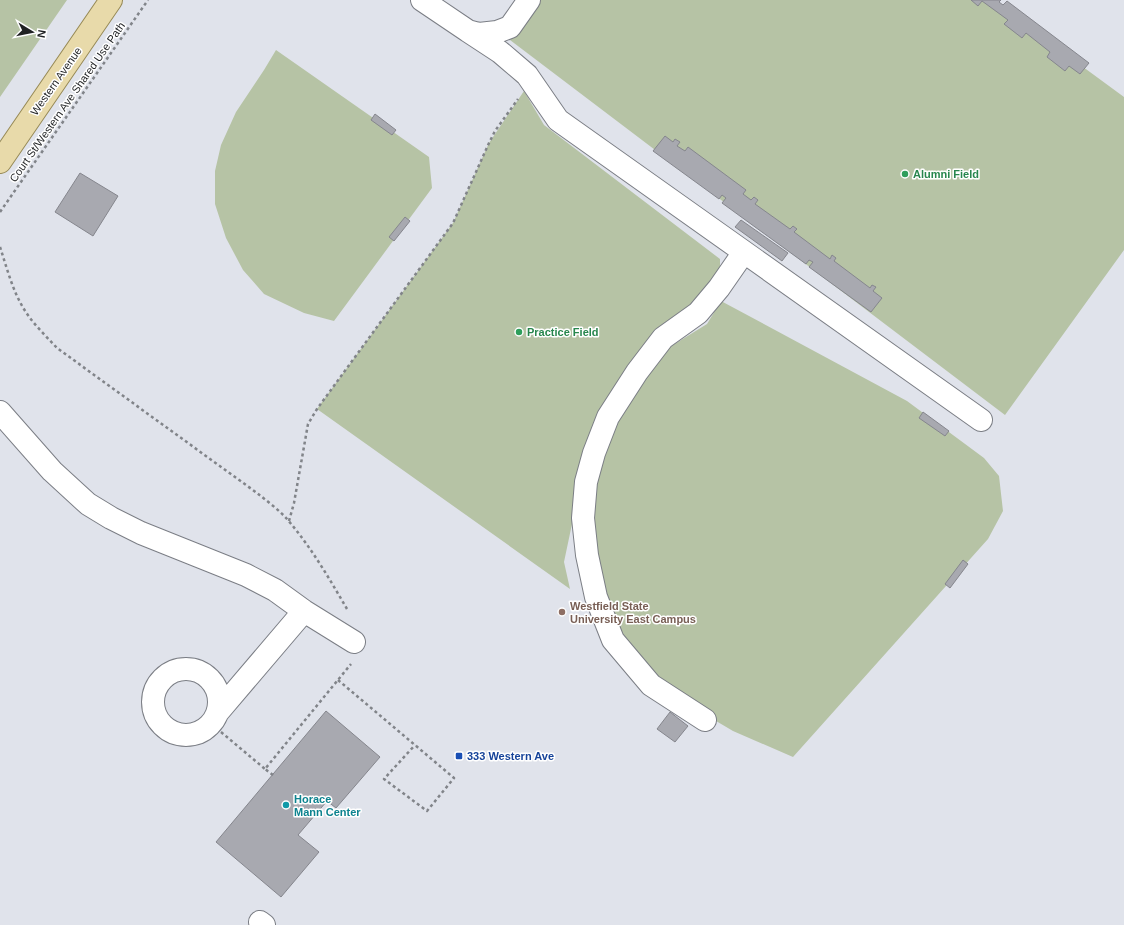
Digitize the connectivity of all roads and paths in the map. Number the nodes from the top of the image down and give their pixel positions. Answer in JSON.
{"nodes":[{"id":1,"x":111,"y":0,"type":"edge"},
{"id":2,"x":148,"y":0,"type":"edge"},
{"id":3,"x":422,"y":0,"type":"edge"},
{"id":4,"x":529,"y":0,"type":"edge"},
{"id":5,"x":468,"y":32,"type":"junction"},
{"id":6,"x":520,"y":97,"type":"dead end"},
{"id":7,"x":0,"y":162,"type":"edge"},
{"id":8,"x":0,"y":212,"type":"edge"},
{"id":9,"x":0,"y":247,"type":"edge"},
{"id":10,"x":744,"y":252,"type":"junction"},
{"id":11,"x":0,"y":412,"type":"edge"},
{"id":12,"x":981,"y":420,"type":"dead end"},
{"id":13,"x":289,"y":522,"type":"junction"},
{"id":14,"x":347,"y":609,"type":"dead end"},
{"id":15,"x":304,"y":611,"type":"junction"},
{"id":16,"x":354,"y":642,"type":"dead end"},
{"id":17,"x":265,"y":657,"type":"junction"},
{"id":18,"x":352,"y":664,"type":"dead end"},
{"id":19,"x":209,"y":678,"type":"junction"},
{"id":20,"x":338,"y":680,"type":"junction"},
{"id":21,"x":214,"y":718,"type":"junction"},
{"id":22,"x":705,"y":720,"type":"dead end"},
{"id":23,"x":414,"y":745,"type":"junction"},
{"id":24,"x":265,"y":768,"type":"junction"},
{"id":25,"x":273,"y":775,"type":"dead end"}],
"edges":[{"from":1,"to":7,"type":"main road","name":"Western Avenue"},
{"from":2,"to":8,"type":"path","name":"Court St/Western Ave Shared Use Path"},
{"from":3,"to":5,"type":"lane"},
{"from":4,"to":5,"type":"lane"},
{"from":5,"to":10,"type":"lane"},
{"from":6,"to":13,"type":"path"},
{"from":9,"to":13,"type":"path"},
{"from":10,"to":12,"type":"lane"},
{"from":10,"to":22,"type":"lane"},
{"from":11,"to":15,"type":"lane"},
{"from":13,"to":14,"type":"path"},
{"from":15,"to":16,"type":"lane"},
{"from":15,"to":17,"type":"lane"},
{"from":17,"to":19,"type":"lane"},
{"from":17,"to":21,"type":"lane"},
{"from":18,"to":20,"type":"path"},
{"from":19,"to":21,"type":"lane"},
{"from":19,"to":21,"type":"lane"},
{"from":20,"to":23,"type":"path"},
{"from":20,"to":24,"type":"path"},
{"from":21,"to":24,"type":"path"},
{"from":23,"to":23,"type":"path"},
{"from":24,"to":25,"type":"path"}]}
